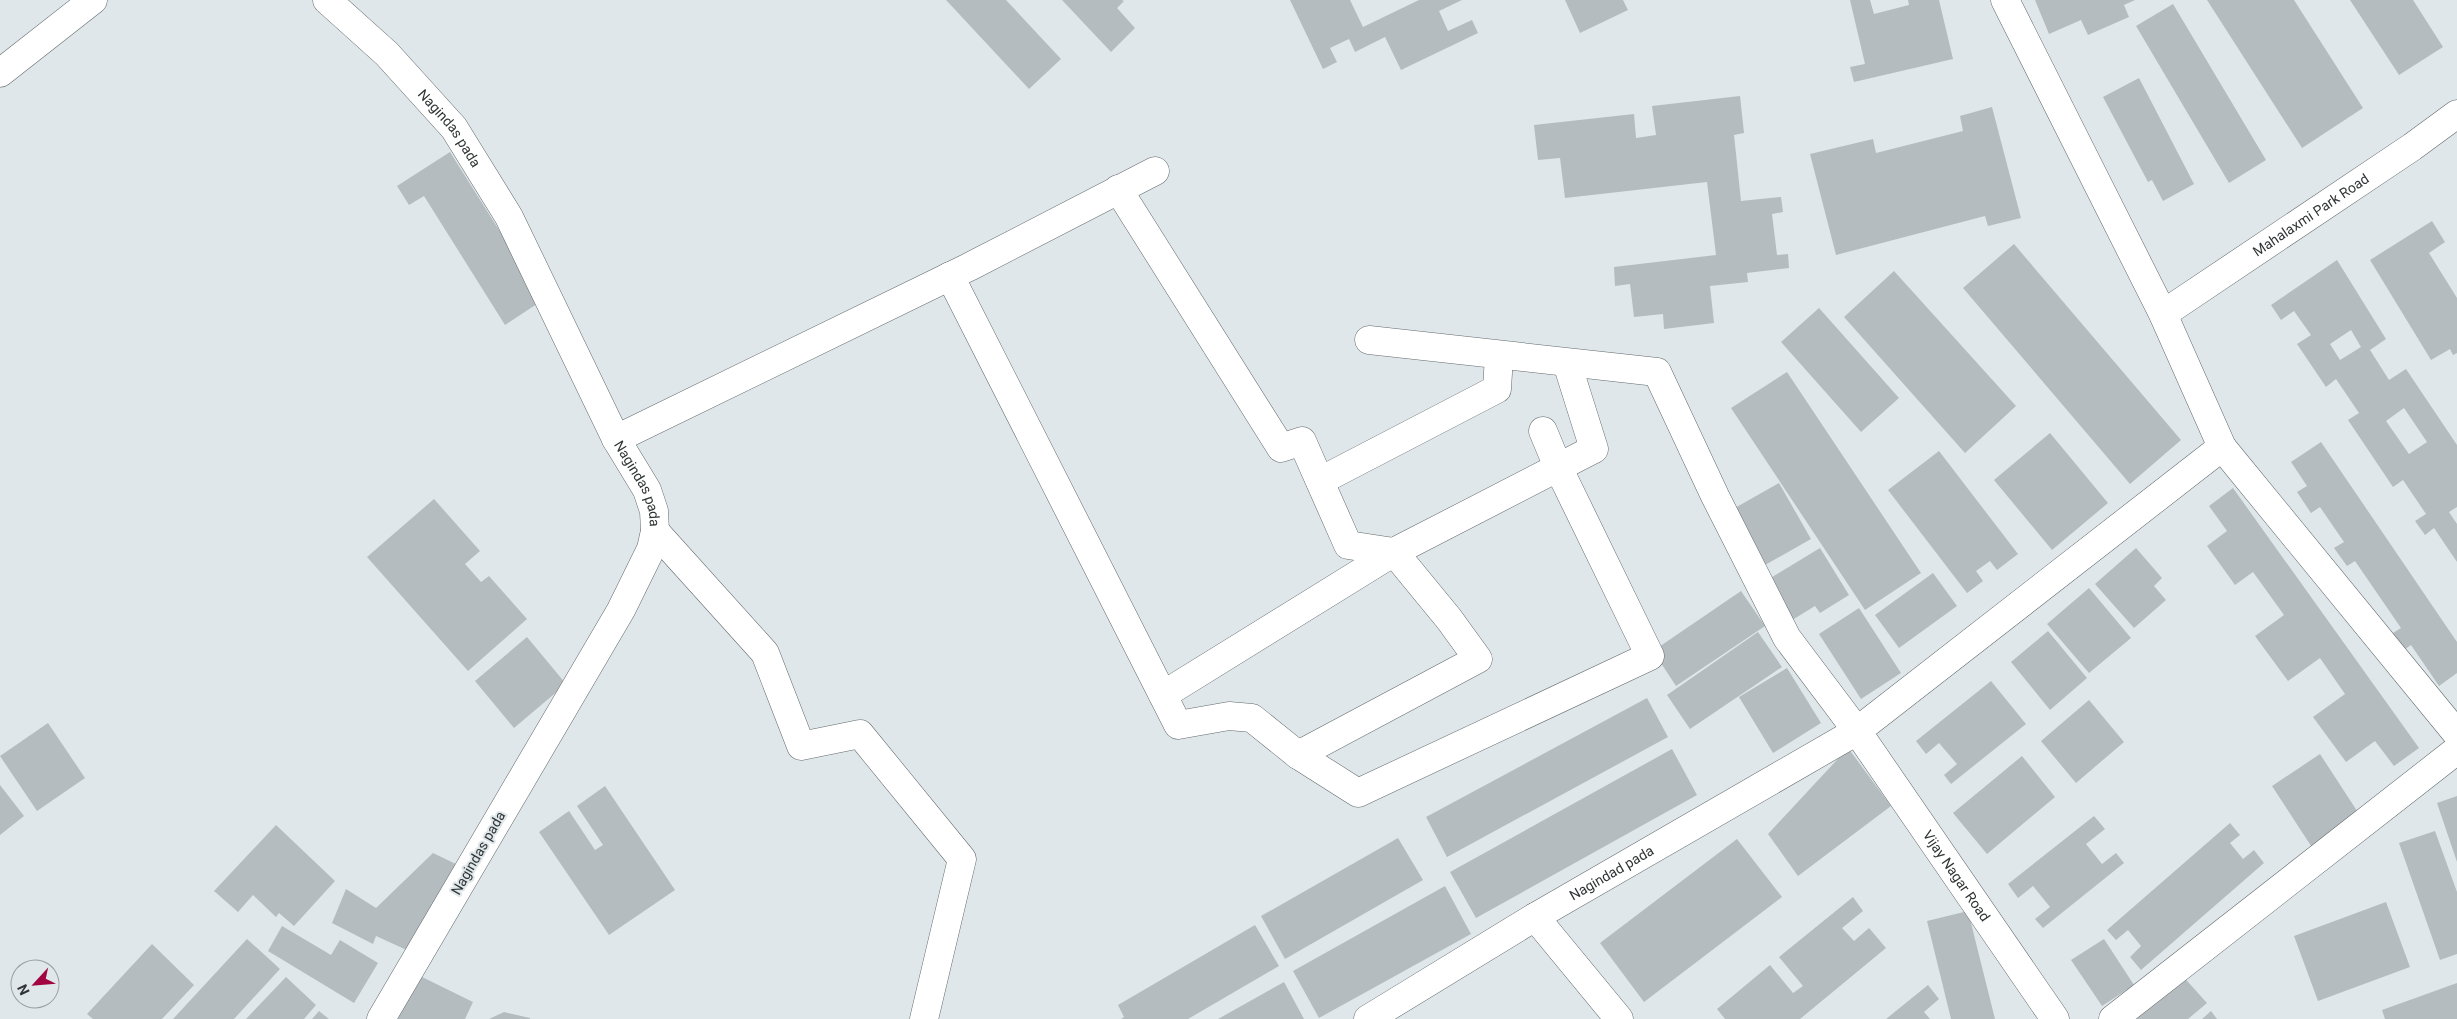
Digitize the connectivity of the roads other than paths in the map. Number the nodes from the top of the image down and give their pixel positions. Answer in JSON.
{"nodes":[{"id":1,"x":93,"y":0,"type":"edge"},
{"id":2,"x":327,"y":0,"type":"edge"},
{"id":3,"x":2005,"y":0,"type":"edge"},
{"id":4,"x":0,"y":73,"type":"edge"},
{"id":5,"x":2457,"y":114,"type":"edge"},
{"id":6,"x":1155,"y":170,"type":"dead end"},
{"id":7,"x":1118,"y":189,"type":"junction"},
{"id":8,"x":950,"y":276,"type":"junction"},
{"id":9,"x":2163,"y":314,"type":"junction"},
{"id":10,"x":1369,"y":340,"type":"dead end"},
{"id":11,"x":1498,"y":356,"type":"junction"},
{"id":12,"x":1567,"y":363,"type":"junction"},
{"id":13,"x":1543,"y":431,"type":"dead end"},
{"id":14,"x":616,"y":439,"type":"junction"},
{"id":15,"x":2222,"y":447,"type":"junction"},
{"id":16,"x":1558,"y":467,"type":"junction"},
{"id":17,"x":1320,"y":481,"type":"junction"},
{"id":18,"x":655,"y":531,"type":"junction"},
{"id":19,"x":1394,"y":552,"type":"junction"},
{"id":20,"x":1163,"y":695,"type":"junction"},
{"id":21,"x":1858,"y":731,"type":"junction"},
{"id":22,"x":2457,"y":734,"type":"edge"},
{"id":23,"x":2457,"y":750,"type":"edge"},
{"id":24,"x":1298,"y":755,"type":"junction"},
{"id":25,"x":1536,"y":917,"type":"junction"},
{"id":26,"x":381,"y":1019,"type":"edge"},
{"id":27,"x":924,"y":1019,"type":"edge"},
{"id":28,"x":1368,"y":1019,"type":"edge"},
{"id":29,"x":1619,"y":1019,"type":"edge"},
{"id":30,"x":2056,"y":1019,"type":"edge"},
{"id":31,"x":2113,"y":1019,"type":"edge"}],
"edges":[{"from":1,"to":4,"type":"street"},
{"from":2,"to":14,"type":"street","name":"Nagindas pada"},
{"from":3,"to":9,"type":"street"},
{"from":5,"to":9,"type":"street","name":"Mahalaxmi Park Road"},
{"from":6,"to":7,"type":"street"},
{"from":7,"to":8,"type":"street"},
{"from":7,"to":17,"type":"street"},
{"from":8,"to":14,"type":"street"},
{"from":8,"to":20,"type":"street"},
{"from":9,"to":15,"type":"street"},
{"from":10,"to":11,"type":"street"},
{"from":11,"to":12,"type":"street"},
{"from":11,"to":17,"type":"street"},
{"from":12,"to":16,"type":"street"},
{"from":12,"to":21,"type":"street","name":"Vijay Nagar Road"},
{"from":13,"to":16,"type":"street"},
{"from":14,"to":18,"type":"street","name":"Nagindas pada"},
{"from":15,"to":21,"type":"street","name":"Nagindad pada"},
{"from":15,"to":22,"type":"street"},
{"from":16,"to":19,"type":"street"},
{"from":16,"to":24,"type":"street"},
{"from":17,"to":19,"type":"street"},
{"from":18,"to":26,"type":"street","name":"Nagindas pada"},
{"from":18,"to":27,"type":"street"},
{"from":19,"to":20,"type":"street"},
{"from":19,"to":24,"type":"street"},
{"from":20,"to":24,"type":"street"},
{"from":21,"to":25,"type":"street","name":"Nagindad pada"},
{"from":21,"to":30,"type":"street","name":"Vijay Nagar Road"},
{"from":23,"to":31,"type":"street"},
{"from":25,"to":28,"type":"street","name":"Nagindad pada"},
{"from":25,"to":29,"type":"street"}]}
